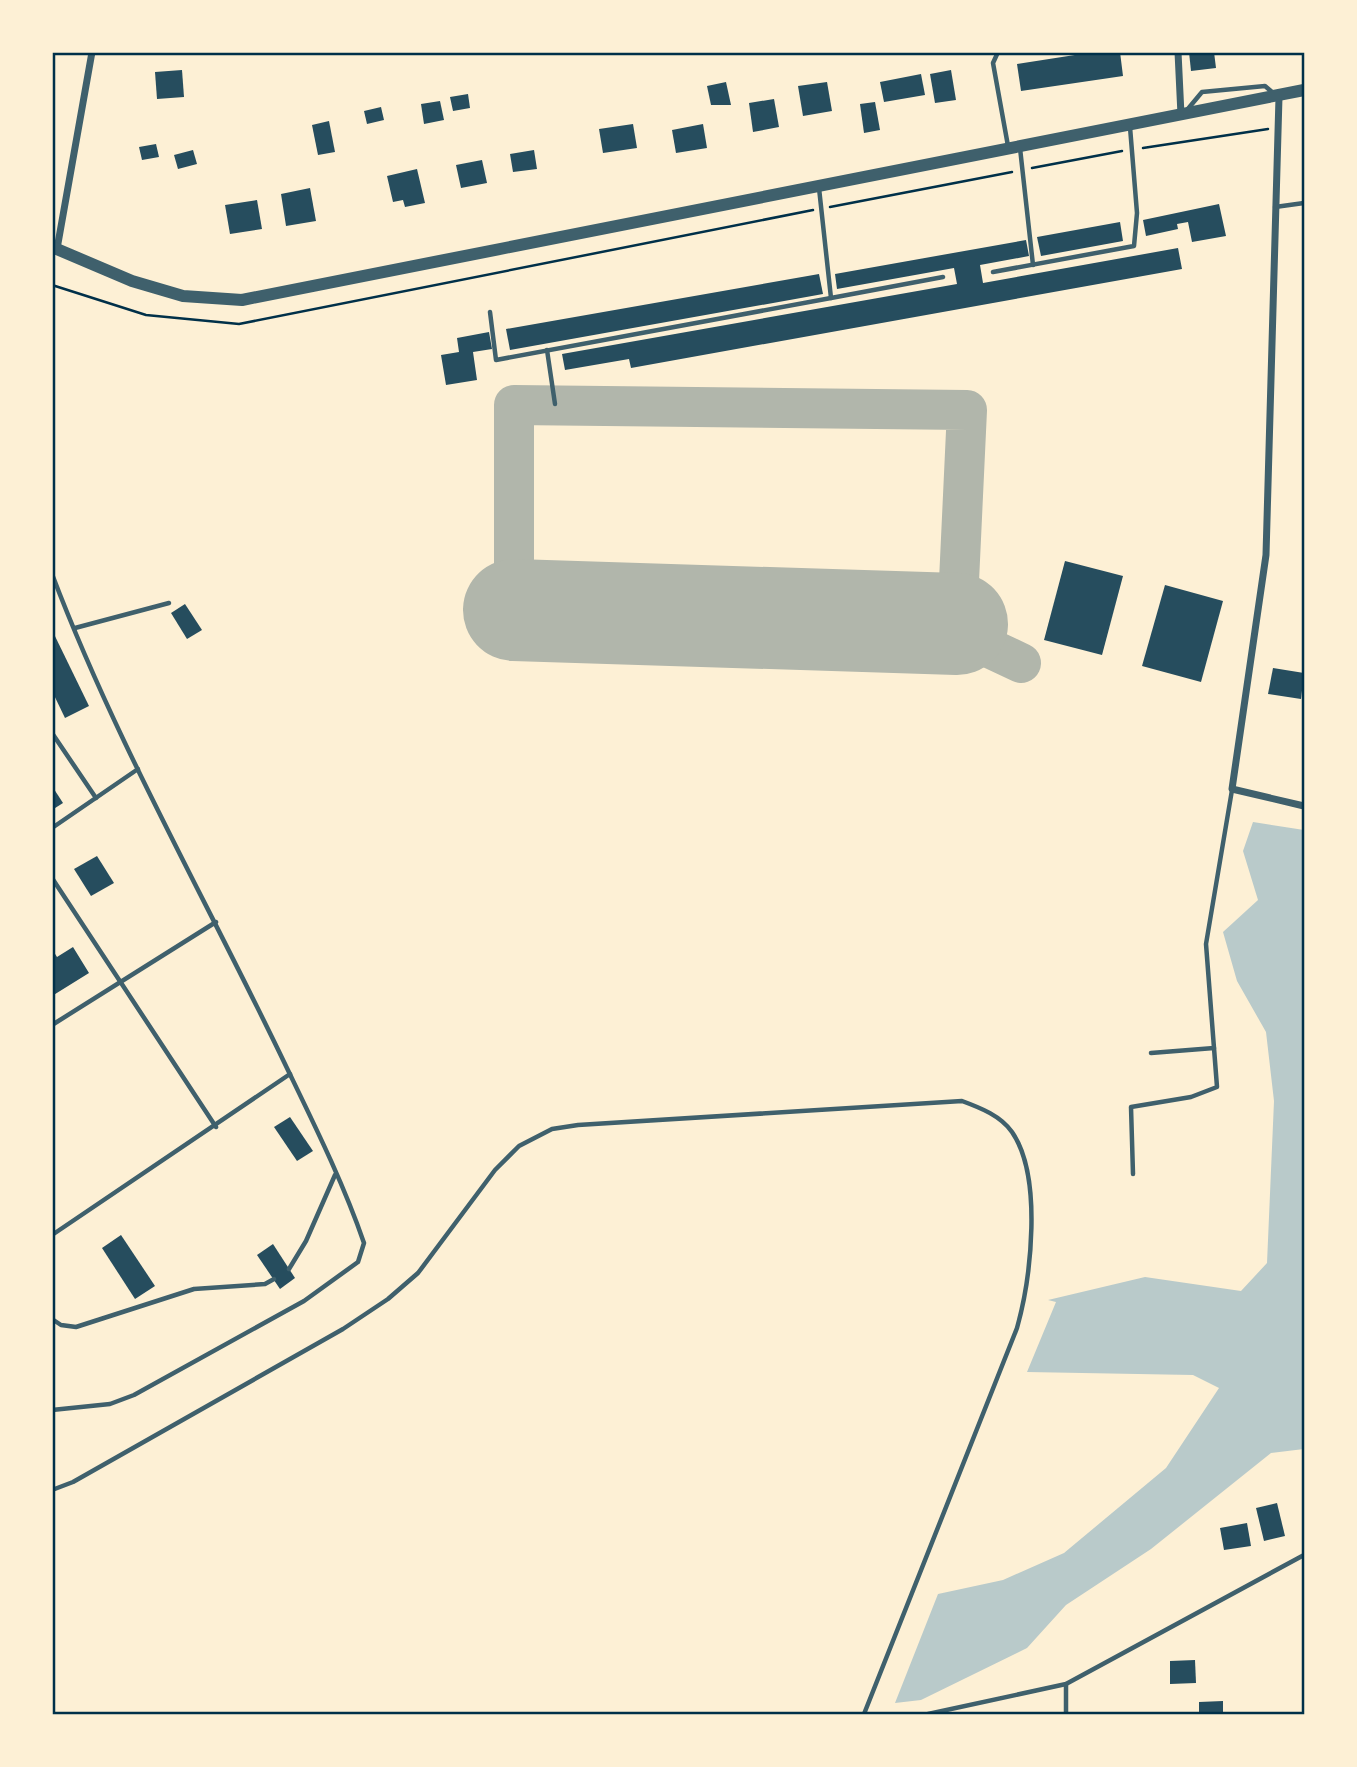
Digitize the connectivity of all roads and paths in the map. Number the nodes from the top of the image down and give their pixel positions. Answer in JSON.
{"nodes":[{"id":1,"x":92,"y":52,"type":"edge"},
{"id":2,"x":998,"y":52,"type":"edge"},
{"id":3,"x":1178,"y":52,"type":"edge"},
{"id":4,"x":1304,"y":90,"type":"edge"},
{"id":5,"x":1279,"y":97,"type":"junction"},
{"id":6,"x":1182,"y":117,"type":"junction"},
{"id":7,"x":1130,"y":127,"type":"junction"},
{"id":8,"x":1278,"y":128,"type":"junction"},
{"id":9,"x":1014,"y":149,"type":"junction"},
{"id":10,"x":1132,"y":149,"type":"junction"},
{"id":11,"x":1022,"y":170,"type":"junction"},
{"id":12,"x":819,"y":187,"type":"junction"},
{"id":13,"x":1304,"y":203,"type":"edge"},
{"id":14,"x":1274,"y":207,"type":"junction"},
{"id":15,"x":821,"y":208,"type":"junction"},
{"id":16,"x":54,"y":251,"type":"edge"},
{"id":17,"x":1033,"y":265,"type":"junction"},
{"id":18,"x":993,"y":272,"type":"dead end"},
{"id":19,"x":943,"y":277,"type":"dead end"},
{"id":20,"x":52,"y":285,"type":"edge"},
{"id":21,"x":831,"y":298,"type":"junction"},
{"id":22,"x":490,"y":312,"type":"dead end"},
{"id":23,"x":547,"y":350,"type":"junction"},
{"id":24,"x":555,"y":404,"type":"dead end"},
{"id":25,"x":52,"y":574,"type":"edge"},
{"id":26,"x":169,"y":603,"type":"dead end"},
{"id":27,"x":75,"y":628,"type":"junction"},
{"id":28,"x":52,"y":733,"type":"edge"},
{"id":29,"x":138,"y":769,"type":"junction"},
{"id":30,"x":1232,"y":789,"type":"junction"},
{"id":31,"x":96,"y":798,"type":"junction"},
{"id":32,"x":1304,"y":806,"type":"edge"},
{"id":33,"x":52,"y":828,"type":"edge"},
{"id":34,"x":52,"y":878,"type":"edge"},
{"id":35,"x":216,"y":922,"type":"junction"},
{"id":36,"x":118,"y":981,"type":"junction"},
{"id":37,"x":52,"y":1025,"type":"edge"},
{"id":38,"x":1214,"y":1048,"type":"junction"},
{"id":39,"x":1151,"y":1053,"type":"dead end"},
{"id":40,"x":290,"y":1074,"type":"junction"},
{"id":41,"x":216,"y":1126,"type":"junction"},
{"id":42,"x":335,"y":1174,"type":"junction"},
{"id":43,"x":1133,"y":1174,"type":"dead end"},
{"id":44,"x":52,"y":1235,"type":"edge"},
{"id":45,"x":289,"y":1269,"type":"dead end"},
{"id":46,"x":274,"y":1279,"type":"dead end"},
{"id":47,"x":52,"y":1319,"type":"edge"},
{"id":48,"x":52,"y":1410,"type":"edge"},
{"id":49,"x":52,"y":1490,"type":"edge"},
{"id":50,"x":1304,"y":1555,"type":"edge"},
{"id":51,"x":1066,"y":1684,"type":"junction"},
{"id":52,"x":864,"y":1714,"type":"edge"},
{"id":53,"x":928,"y":1714,"type":"edge"},
{"id":54,"x":1066,"y":1714,"type":"edge"}],
"edges":[{"from":1,"to":16,"type":"street"},
{"from":2,"to":9,"type":"lane"},
{"from":3,"to":6,"type":"street"},
{"from":4,"to":5,"type":"street"},
{"from":5,"to":6,"type":"street"},
{"from":5,"to":6,"type":"lane"},
{"from":5,"to":8,"type":"street"},
{"from":6,"to":7,"type":"street"},
{"from":7,"to":9,"type":"street"},
{"from":7,"to":10,"type":"lane"},
{"from":8,"to":10,"type":"path"},
{"from":8,"to":14,"type":"street"},
{"from":9,"to":11,"type":"lane"},
{"from":9,"to":12,"type":"street"},
{"from":10,"to":11,"type":"path"},
{"from":10,"to":17,"type":"lane"},
{"from":11,"to":15,"type":"path"},
{"from":11,"to":17,"type":"lane"},
{"from":12,"to":15,"type":"lane"},
{"from":12,"to":16,"type":"street"},
{"from":13,"to":14,"type":"lane"},
{"from":14,"to":30,"type":"street"},
{"from":15,"to":20,"type":"path"},
{"from":15,"to":21,"type":"lane"},
{"from":17,"to":18,"type":"lane"},
{"from":19,"to":21,"type":"lane"},
{"from":21,"to":23,"type":"lane"},
{"from":22,"to":23,"type":"lane"},
{"from":23,"to":24,"type":"lane"},
{"from":25,"to":27,"type":"lane"},
{"from":26,"to":27,"type":"lane"},
{"from":27,"to":29,"type":"lane"},
{"from":28,"to":31,"type":"lane"},
{"from":29,"to":31,"type":"lane"},
{"from":29,"to":35,"type":"lane"},
{"from":30,"to":32,"type":"street"},
{"from":30,"to":38,"type":"lane"},
{"from":31,"to":33,"type":"lane"},
{"from":34,"to":36,"type":"lane"},
{"from":35,"to":36,"type":"lane"},
{"from":35,"to":40,"type":"lane"},
{"from":36,"to":37,"type":"lane"},
{"from":36,"to":41,"type":"lane"},
{"from":38,"to":39,"type":"lane"},
{"from":38,"to":43,"type":"lane"},
{"from":40,"to":41,"type":"lane"},
{"from":40,"to":42,"type":"lane"},
{"from":41,"to":44,"type":"lane"},
{"from":42,"to":45,"type":"lane"},
{"from":42,"to":48,"type":"lane"},
{"from":46,"to":47,"type":"lane"},
{"from":49,"to":52,"type":"lane"},
{"from":50,"to":51,"type":"lane"},
{"from":51,"to":53,"type":"lane"},
{"from":51,"to":54,"type":"lane"}]}
